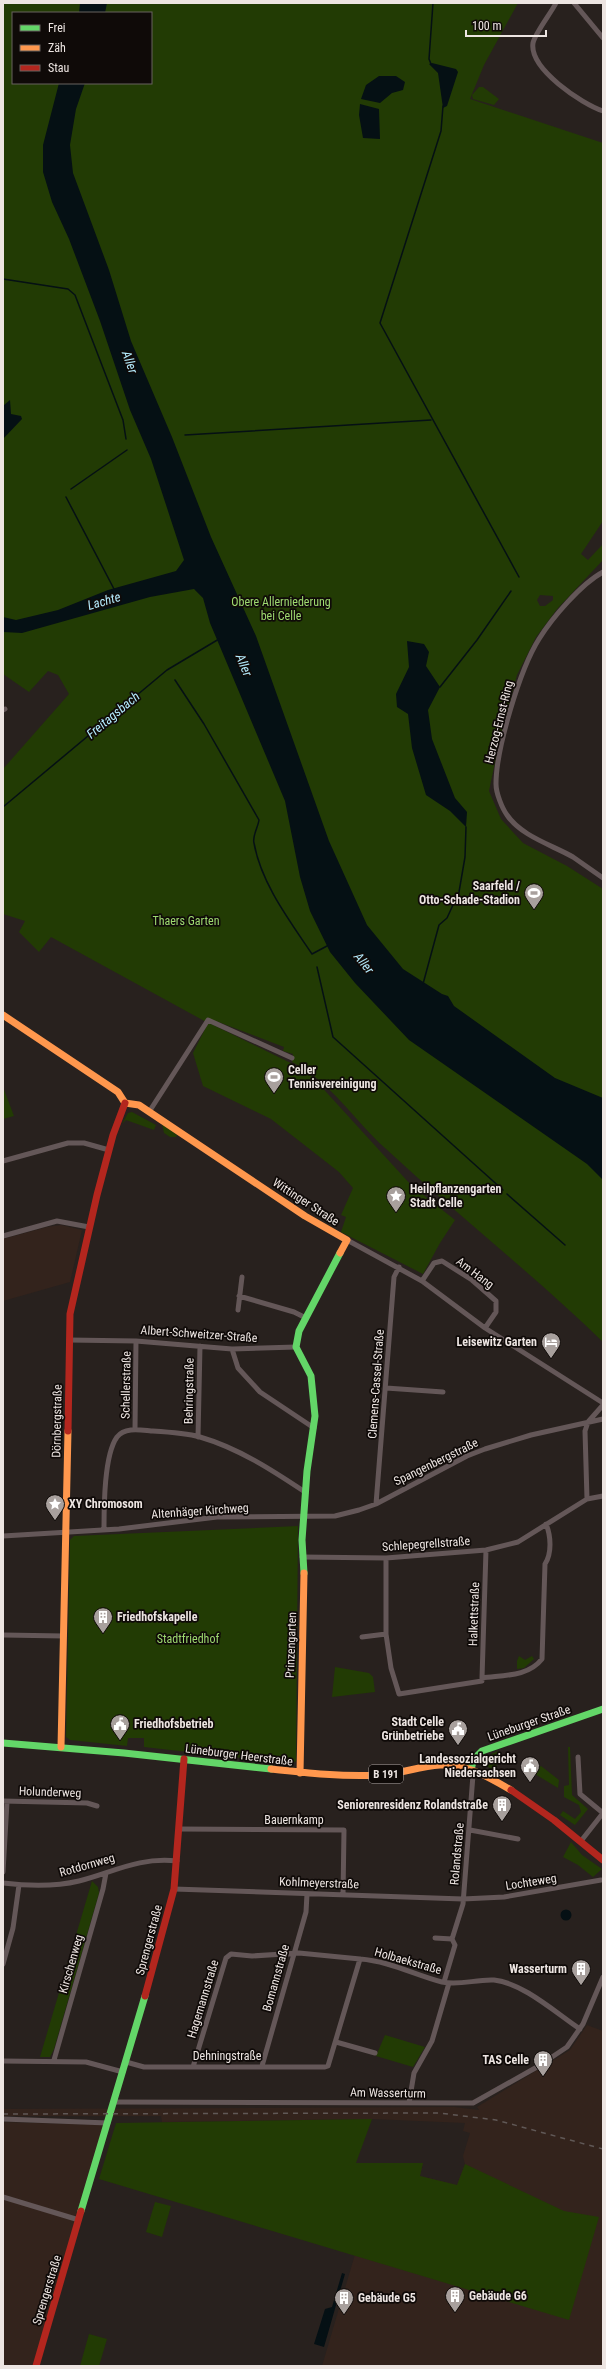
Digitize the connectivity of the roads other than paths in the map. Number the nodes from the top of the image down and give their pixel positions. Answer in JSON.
{"nodes":[{"id":1,"x":556,"y":3,"type":"edge"},
{"id":2,"x":574,"y":3,"type":"edge"},
{"id":3,"x":603,"y":38,"type":"edge"},
{"id":4,"x":603,"y":111,"type":"edge"},
{"id":5,"x":603,"y":572,"type":"edge"},
{"id":6,"x":603,"y":878,"type":"edge"},
{"id":7,"x":3,"y":1015,"type":"edge"},
{"id":8,"x":292,"y":1058,"type":"dead end"},
{"id":9,"x":125,"y":1103,"type":"junction"},
{"id":10,"x":149,"y":1112,"type":"junction"},
{"id":11,"x":109,"y":1150,"type":"junction"},
{"id":12,"x":3,"y":1161,"type":"edge"},
{"id":13,"x":89,"y":1227,"type":"junction"},
{"id":14,"x":3,"y":1236,"type":"edge"},
{"id":15,"x":347,"y":1240,"type":"junction"},
{"id":16,"x":399,"y":1267,"type":"junction"},
{"id":17,"x":242,"y":1278,"type":"dead end"},
{"id":18,"x":422,"y":1281,"type":"junction"},
{"id":19,"x":239,"y":1296,"type":"junction"},
{"id":20,"x":238,"y":1310,"type":"dead end"},
{"id":21,"x":306,"y":1318,"type":"junction"},
{"id":22,"x":485,"y":1328,"type":"junction"},
{"id":23,"x":69,"y":1340,"type":"junction"},
{"id":24,"x":136,"y":1341,"type":"junction"},
{"id":25,"x":200,"y":1346,"type":"junction"},
{"id":26,"x":296,"y":1347,"type":"junction"},
{"id":27,"x":232,"y":1349,"type":"junction"},
{"id":28,"x":386,"y":1388,"type":"junction"},
{"id":29,"x":443,"y":1392,"type":"dead end"},
{"id":30,"x":603,"y":1404,"type":"edge"},
{"id":31,"x":603,"y":1419,"type":"edge"},
{"id":32,"x":588,"y":1422,"type":"junction"},
{"id":33,"x":314,"y":1428,"type":"junction"},
{"id":34,"x":135,"y":1430,"type":"junction"},
{"id":35,"x":198,"y":1437,"type":"junction"},
{"id":36,"x":305,"y":1492,"type":"junction"},
{"id":37,"x":603,"y":1496,"type":"edge"},
{"id":38,"x":587,"y":1499,"type":"junction"},
{"id":39,"x":376,"y":1504,"type":"junction"},
{"id":40,"x":303,"y":1517,"type":"junction"},
{"id":41,"x":546,"y":1524,"type":"junction"},
{"id":42,"x":104,"y":1530,"type":"junction"},
{"id":43,"x":66,"y":1532,"type":"junction"},
{"id":44,"x":3,"y":1536,"type":"edge"},
{"id":45,"x":486,"y":1550,"type":"junction"},
{"id":46,"x":302,"y":1557,"type":"junction"},
{"id":47,"x":386,"y":1558,"type":"junction"},
{"id":48,"x":386,"y":1634,"type":"junction"},
{"id":49,"x":3,"y":1635,"type":"edge"},
{"id":50,"x":64,"y":1636,"type":"junction"},
{"id":51,"x":362,"y":1637,"type":"dead end"},
{"id":52,"x":482,"y":1678,"type":"junction"},
{"id":53,"x":603,"y":1709,"type":"edge"},
{"id":54,"x":3,"y":1744,"type":"edge"},
{"id":55,"x":61,"y":1747,"type":"junction"},
{"id":56,"x":578,"y":1757,"type":"dead end"},
{"id":57,"x":184,"y":1759,"type":"junction"},
{"id":58,"x":471,"y":1769,"type":"junction"},
{"id":59,"x":300,"y":1773,"type":"junction"},
{"id":60,"x":5,"y":1801,"type":"edge"},
{"id":61,"x":97,"y":1806,"type":"dead end"},
{"id":62,"x":603,"y":1813,"type":"edge"},
{"id":63,"x":179,"y":1829,"type":"junction"},
{"id":64,"x":470,"y":1830,"type":"junction"},
{"id":65,"x":518,"y":1840,"type":"dead end"},
{"id":66,"x":581,"y":1841,"type":"junction"},
{"id":67,"x":603,"y":1860,"type":"edge"},
{"id":68,"x":176,"y":1861,"type":"junction"},
{"id":69,"x":3,"y":1872,"type":"edge"},
{"id":70,"x":106,"y":1873,"type":"junction"},
{"id":71,"x":601,"y":1880,"type":"dead end"},
{"id":72,"x":3,"y":1883,"type":"edge"},
{"id":73,"x":19,"y":1885,"type":"junction"},
{"id":74,"x":174,"y":1889,"type":"junction"},
{"id":75,"x":307,"y":1894,"type":"junction"},
{"id":76,"x":343,"y":1895,"type":"junction"},
{"id":77,"x":463,"y":1899,"type":"junction"},
{"id":78,"x":435,"y":1938,"type":"dead end"},
{"id":79,"x":452,"y":1939,"type":"junction"},
{"id":80,"x":5,"y":1947,"type":"edge"},
{"id":81,"x":294,"y":1953,"type":"junction"},
{"id":82,"x":360,"y":1959,"type":"junction"},
{"id":83,"x":3,"y":1964,"type":"edge"},
{"id":84,"x":603,"y":1977,"type":"edge"},
{"id":85,"x":447,"y":1983,"type":"junction"},
{"id":86,"x":580,"y":2030,"type":"junction"},
{"id":87,"x":336,"y":2042,"type":"junction"},
{"id":88,"x":375,"y":2053,"type":"dead end"},
{"id":89,"x":54,"y":2060,"type":"junction"},
{"id":90,"x":3,"y":2061,"type":"edge"},
{"id":91,"x":126,"y":2062,"type":"junction"},
{"id":92,"x":262,"y":2066,"type":"junction"},
{"id":93,"x":193,"y":2067,"type":"junction"},
{"id":94,"x":123,"y":2072,"type":"junction"},
{"id":95,"x":114,"y":2102,"type":"junction"},
{"id":96,"x":409,"y":2103,"type":"junction"},
{"id":97,"x":3,"y":2119,"type":"edge"},
{"id":98,"x":108,"y":2123,"type":"junction"},
{"id":99,"x":3,"y":2197,"type":"edge"},
{"id":100,"x":79,"y":2220,"type":"junction"},
{"id":101,"x":36,"y":2366,"type":"edge"}],
"edges":[{"from":1,"to":4,"type":"street"},
{"from":2,"to":3,"type":"street"},
{"from":5,"to":6,"type":"street","name":"Herzog-Ernst-Ring"},
{"from":7,"to":9,"type":"main road"},
{"from":8,"to":10,"type":"street"},
{"from":9,"to":10,"type":"main road","name":"Wittinger Straße"},
{"from":9,"to":11,"type":"main road","name":"Dörnbergstraße"},
{"from":10,"to":15,"type":"main road","name":"Wittinger Straße"},
{"from":11,"to":12,"type":"street"},
{"from":11,"to":13,"type":"main road","name":"Dörnbergstraße"},
{"from":13,"to":14,"type":"street"},
{"from":13,"to":23,"type":"main road","name":"Dörnbergstraße"},
{"from":15,"to":16,"type":"street","name":"Wittinger Straße"},
{"from":15,"to":21,"type":"main road"},
{"from":16,"to":18,"type":"street","name":"Wittinger Straße"},
{"from":16,"to":28,"type":"street","name":"Clemens-Cassel-Straße"},
{"from":17,"to":19,"type":"street"},
{"from":18,"to":22,"type":"street","name":"Wittinger Straße"},
{"from":18,"to":22,"type":"street","name":"Am Hang"},
{"from":19,"to":20,"type":"street"},
{"from":19,"to":21,"type":"street"},
{"from":21,"to":26,"type":"main road"},
{"from":22,"to":30,"type":"street","name":"Wittinger Straße"},
{"from":23,"to":24,"type":"street","name":"Albert-Schweitzer-Straße"},
{"from":23,"to":43,"type":"main road","name":"Dörnbergstraße"},
{"from":24,"to":25,"type":"street","name":"Albert-Schweitzer-Straße"},
{"from":24,"to":34,"type":"street","name":"Schellerstraße"},
{"from":25,"to":27,"type":"street","name":"Albert-Schweitzer-Straße"},
{"from":25,"to":35,"type":"street","name":"Behringstraße"},
{"from":26,"to":27,"type":"street","name":"Albert-Schweitzer-Straße"},
{"from":26,"to":33,"type":"main road"},
{"from":27,"to":33,"type":"street"},
{"from":28,"to":29,"type":"street"},
{"from":28,"to":39,"type":"street","name":"Clemens-Cassel-Straße"},
{"from":30,"to":32,"type":"street"},
{"from":31,"to":32,"type":"street","name":"Spangenbergstraße"},
{"from":32,"to":38,"type":"street"},
{"from":32,"to":39,"type":"street","name":"Spangenbergstraße"},
{"from":33,"to":36,"type":"main road"},
{"from":34,"to":35,"type":"street"},
{"from":34,"to":42,"type":"street"},
{"from":35,"to":36,"type":"street"},
{"from":36,"to":40,"type":"main road"},
{"from":37,"to":38,"type":"street","name":"Schlepegrellstraße"},
{"from":38,"to":41,"type":"street","name":"Schlepegrellstraße"},
{"from":39,"to":40,"type":"street","name":"Spangenbergstraße"},
{"from":40,"to":42,"type":"street","name":"Altenhäger Kirchweg"},
{"from":40,"to":46,"type":"main road","name":"Prinzengarten"},
{"from":41,"to":45,"type":"street","name":"Schlepegrellstraße"},
{"from":41,"to":52,"type":"street"},
{"from":42,"to":43,"type":"street","name":"Altenhäger Kirchweg"},
{"from":43,"to":44,"type":"street","name":"Altenhäger Kirchweg"},
{"from":43,"to":50,"type":"main road","name":"Dörnbergstraße"},
{"from":45,"to":47,"type":"street","name":"Schlepegrellstraße"},
{"from":45,"to":52,"type":"street","name":"Halkettstraße"},
{"from":46,"to":47,"type":"street","name":"Schlepegrellstraße"},
{"from":46,"to":59,"type":"main road","name":"Prinzengarten"},
{"from":47,"to":48,"type":"street"},
{"from":48,"to":51,"type":"street"},
{"from":48,"to":52,"type":"street"},
{"from":49,"to":50,"type":"street"},
{"from":50,"to":55,"type":"main road","name":"Dörnbergstraße"},
{"from":53,"to":58,"type":"main road","name":"Lüneburger Straße"},
{"from":54,"to":55,"type":"main road","name":"Lüneburger Heerstraße","number":"B 191"},
{"from":55,"to":57,"type":"main road","name":"Lüneburger Heerstraße","number":"B 191"},
{"from":56,"to":62,"type":"street"},
{"from":57,"to":59,"type":"main road","name":"Lüneburger Heerstraße","number":"B 191"},
{"from":57,"to":63,"type":"main road","name":"Sprengerstraße"},
{"from":58,"to":59,"type":"main road","name":"Lüneburger Heerstraße","number":"B 191"},
{"from":58,"to":64,"type":"street","name":"Rolandstraße"},
{"from":58,"to":66,"type":"main road","name":"Lüneburger Heerstraße"},
{"from":60,"to":61,"type":"street","name":"Holunderweg"},
{"from":60,"to":69,"type":"street"},
{"from":62,"to":66,"type":"street"},
{"from":63,"to":68,"type":"main road","name":"Sprengerstraße"},
{"from":63,"to":76,"type":"street","name":"Bauernkamp"},
{"from":64,"to":65,"type":"street"},
{"from":64,"to":77,"type":"street","name":"Rolandstraße"},
{"from":66,"to":67,"type":"main road","name":"Lüneburger Heerstraße"},
{"from":68,"to":70,"type":"street","name":"Rotdornweg"},
{"from":68,"to":74,"type":"main road","name":"Sprengerstraße"},
{"from":70,"to":73,"type":"street","name":"Rotdornweg"},
{"from":70,"to":89,"type":"street","name":"Kirschenweg"},
{"from":71,"to":77,"type":"street","name":"Lochteweg"},
{"from":72,"to":73,"type":"street","name":"Rotdornweg"},
{"from":73,"to":80,"type":"street"},
{"from":74,"to":75,"type":"street","name":"Kohlmeyerstraße"},
{"from":74,"to":91,"type":"main road","name":"Sprengerstraße"},
{"from":75,"to":76,"type":"street","name":"Kohlmeyerstraße"},
{"from":75,"to":81,"type":"street","name":"Bomannstraße"},
{"from":76,"to":77,"type":"street","name":"Kohlmeyerstraße"},
{"from":77,"to":79,"type":"street","name":"Rolandstraße"},
{"from":78,"to":79,"type":"street"},
{"from":79,"to":85,"type":"street","name":"Rolandstraße"},
{"from":80,"to":83,"type":"street"},
{"from":81,"to":82,"type":"street","name":"Hagemannstraße"},
{"from":81,"to":92,"type":"street","name":"Bomannstraße"},
{"from":81,"to":93,"type":"street","name":"Hagemannstraße"},
{"from":82,"to":85,"type":"street","name":"Holbaekstraße"},
{"from":82,"to":87,"type":"street"},
{"from":84,"to":86,"type":"street","name":"Am Wasserturm"},
{"from":85,"to":86,"type":"street","name":"Holbaekstraße"},
{"from":85,"to":96,"type":"street","name":"Rolandstraße"},
{"from":86,"to":96,"type":"street","name":"Am Wasserturm"},
{"from":87,"to":88,"type":"street"},
{"from":87,"to":92,"type":"street","name":"Dehningstraße"},
{"from":89,"to":90,"type":"street"},
{"from":89,"to":94,"type":"street"},
{"from":91,"to":93,"type":"street","name":"Dehningstraße"},
{"from":91,"to":94,"type":"main road","name":"Sprengerstraße"},
{"from":92,"to":93,"type":"street","name":"Dehningstraße"},
{"from":94,"to":95,"type":"main road","name":"Sprengerstraße"},
{"from":95,"to":96,"type":"street","name":"Am Wasserturm"},
{"from":95,"to":98,"type":"main road","name":"Sprengerstraße"},
{"from":97,"to":98,"type":"street"},
{"from":98,"to":100,"type":"main road","name":"Sprengerstraße"},
{"from":99,"to":100,"type":"street"},
{"from":100,"to":101,"type":"main road","name":"Sprengerstraße"}]}
